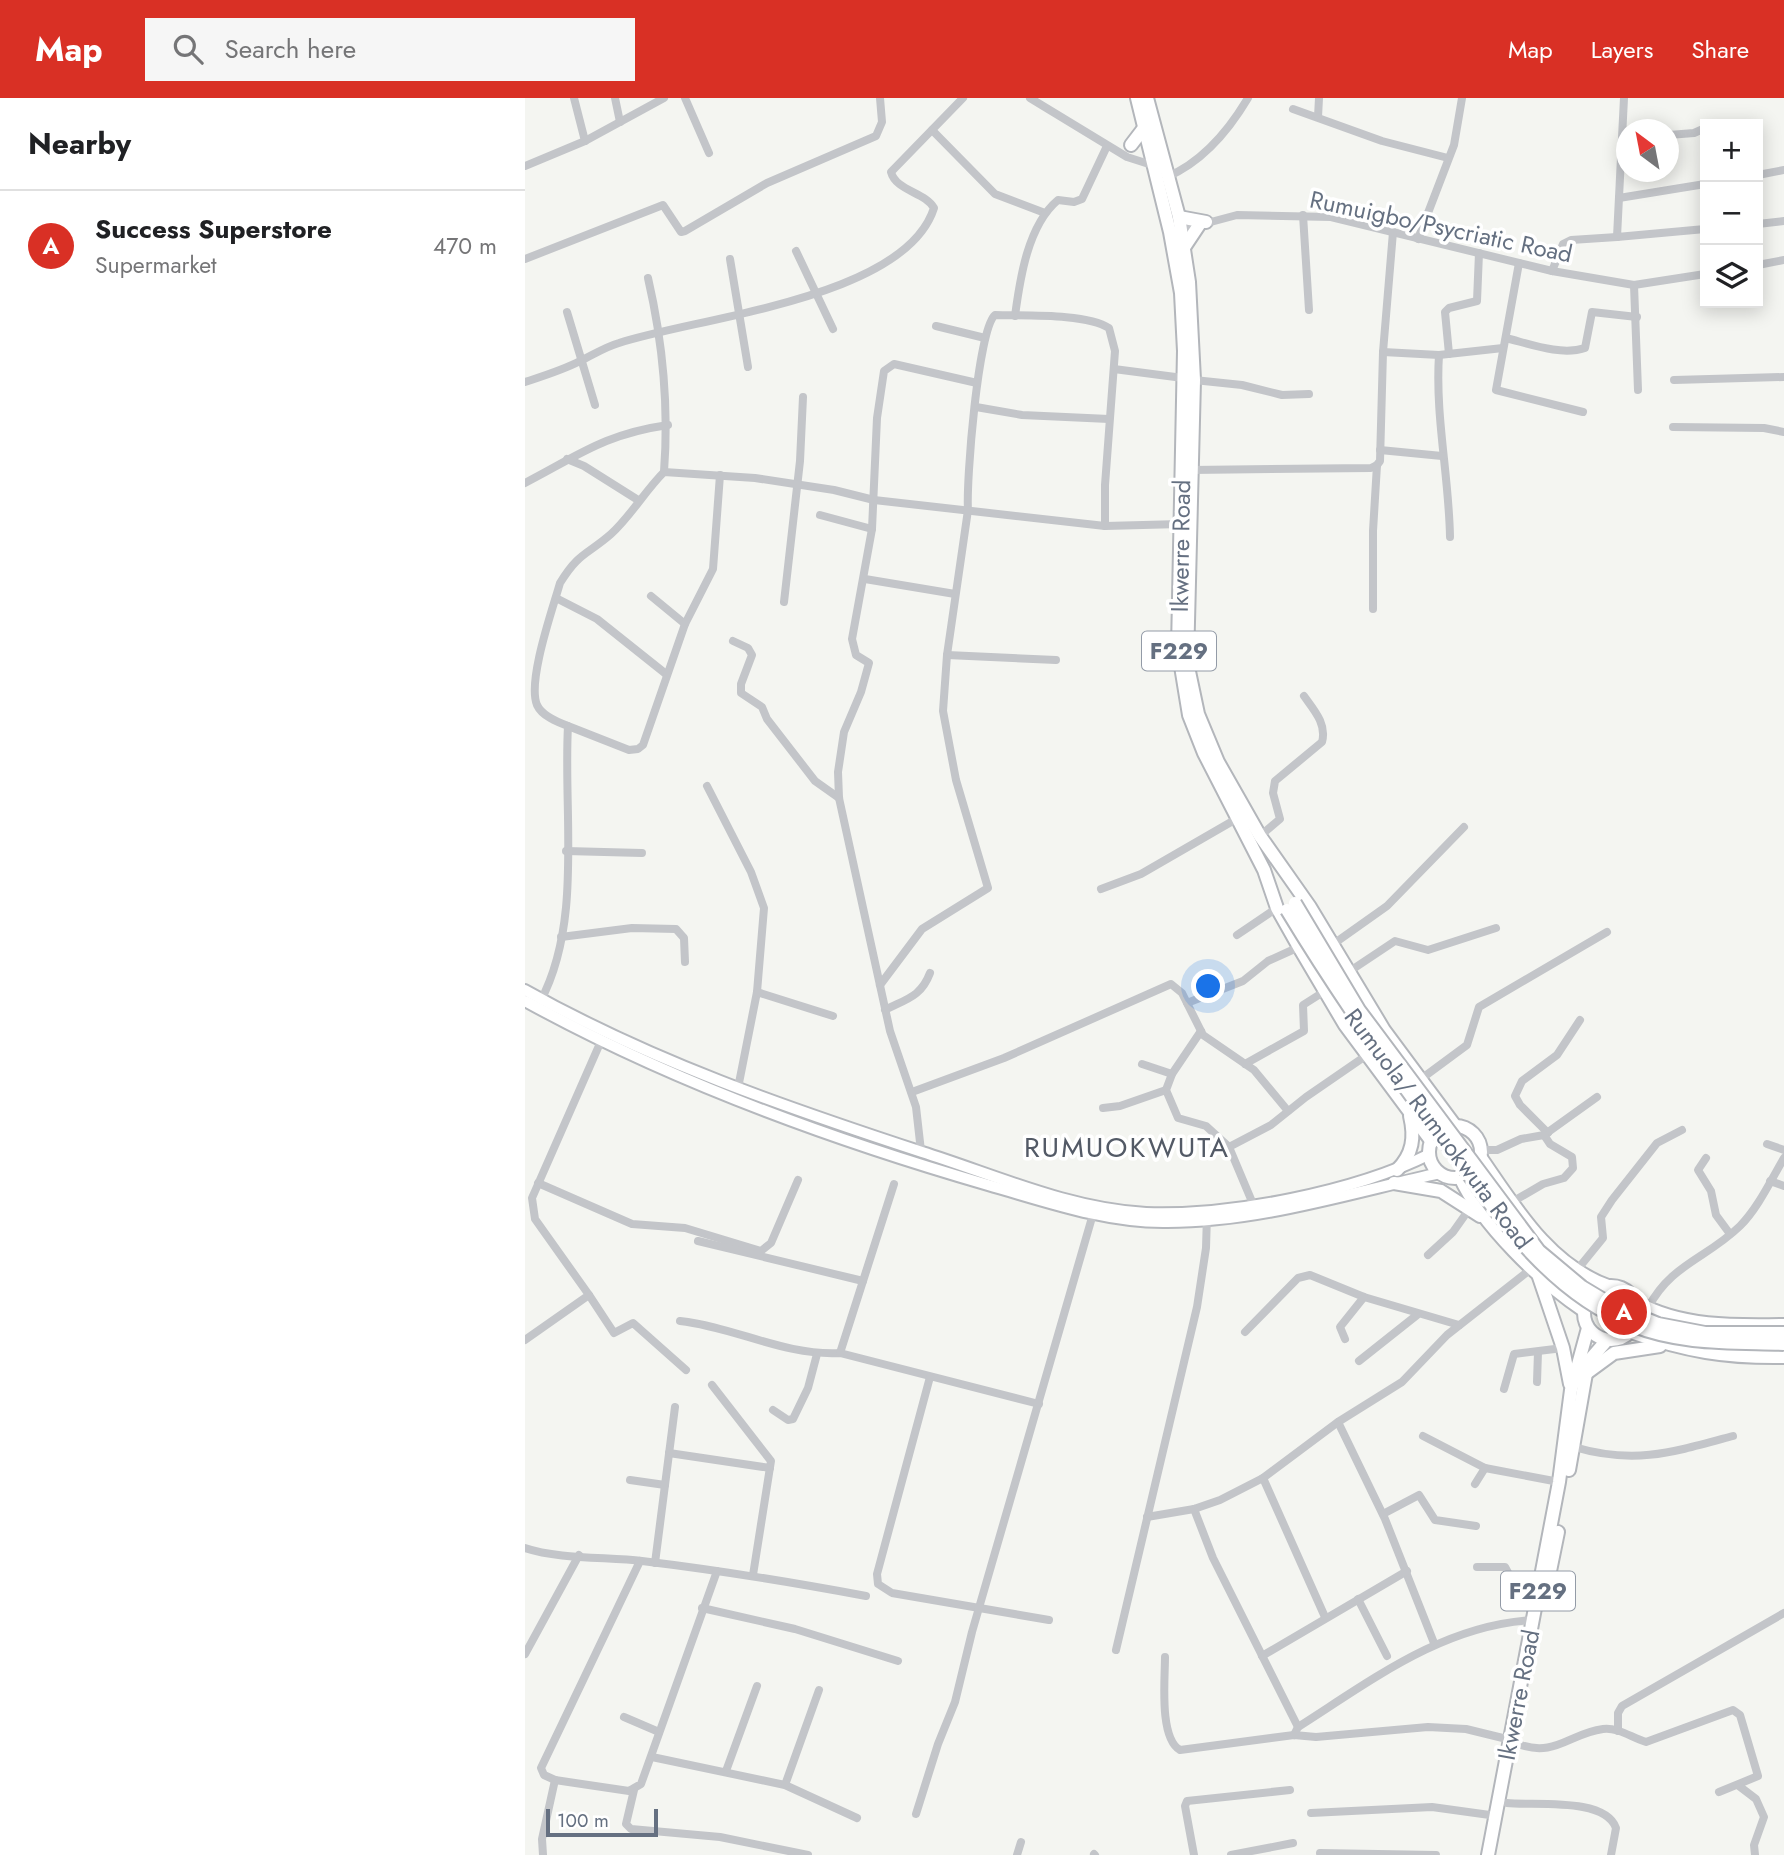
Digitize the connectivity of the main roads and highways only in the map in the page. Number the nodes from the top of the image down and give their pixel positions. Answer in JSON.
{"nodes":[{"id":1,"x":1137,"y":98,"type":"edge"},
{"id":2,"x":1147,"y":98,"type":"edge"},
{"id":3,"x":1144,"y":128,"type":"junction"},
{"id":4,"x":1131,"y":145,"type":"road end"},
{"id":5,"x":1177,"y":226,"type":"junction"},
{"id":6,"x":1185,"y":246,"type":"junction"},
{"id":7,"x":1188,"y":379,"type":"junction"},
{"id":8,"x":1278,"y":864,"type":"junction"},
{"id":9,"x":1286,"y":907,"type":"junction"},
{"id":10,"x":525,"y":990,"type":"edge"},
{"id":11,"x":525,"y":1001,"type":"edge"},
{"id":12,"x":539,"y":1003,"type":"junction"},
{"id":13,"x":1408,"y":1108,"type":"junction"},
{"id":14,"x":1456,"y":1127,"type":"junction"},
{"id":15,"x":1431,"y":1148,"type":"junction"},
{"id":16,"x":1481,"y":1154,"type":"junction"},
{"id":17,"x":1440,"y":1173,"type":"junction"},
{"id":18,"x":1396,"y":1177,"type":"junction"},
{"id":19,"x":1460,"y":1177,"type":"junction"},
{"id":20,"x":1207,"y":1216,"type":"junction"},
{"id":21,"x":1496,"y":1227,"type":"junction"},
{"id":22,"x":1535,"y":1273,"type":"junction"},
{"id":23,"x":1608,"y":1286,"type":"junction"},
{"id":24,"x":1636,"y":1302,"type":"junction"},
{"id":25,"x":1583,"y":1310,"type":"junction"},
{"id":26,"x":1784,"y":1325,"type":"edge"},
{"id":27,"x":1588,"y":1328,"type":"junction"},
{"id":28,"x":1630,"y":1332,"type":"junction"},
{"id":29,"x":1784,"y":1333,"type":"edge"},
{"id":30,"x":1607,"y":1340,"type":"junction"},
{"id":31,"x":1784,"y":1344,"type":"edge"},
{"id":32,"x":1667,"y":1345,"type":"junction"},
{"id":33,"x":1784,"y":1357,"type":"edge"},
{"id":34,"x":1584,"y":1375,"type":"junction"},
{"id":35,"x":1571,"y":1390,"type":"junction"},
{"id":36,"x":1514,"y":1742,"type":"junction"},
{"id":37,"x":1488,"y":1855,"type":"edge"},
{"id":38,"x":1496,"y":1855,"type":"edge"}],
"edges":[{"from":1,"to":3,"type":"main road","name":"Ikwerre Road","number":"F229"},
{"from":2,"to":5,"type":"main road","name":"Ikwerre Road","number":"F229"},
{"from":3,"to":4,"type":"main road"},
{"from":3,"to":5,"type":"main road","name":"Ikwerre Road","number":"F229"},
{"from":5,"to":6,"type":"main road","name":"Ikwerre Road","number":"F229"},
{"from":5,"to":6,"type":"main road"},
{"from":5,"to":7,"type":"main road","name":"Ikwerre Road","number":"F229"},
{"from":6,"to":7,"type":"main road","name":"Ikwerre Road","number":"F229"},
{"from":7,"to":8,"type":"main road","name":"Ikwerre Road","number":"F229"},
{"from":7,"to":9,"type":"main road","name":"Ikwerre Road","number":"F229"},
{"from":8,"to":9,"type":"main road"},
{"from":8,"to":14,"type":"main road","name":"Ikwerre Road","number":"F229"},
{"from":9,"to":13,"type":"main road"},
{"from":9,"to":29,"type":"main road","name":"Rumuola/ Rumuokwuta Road","bridge":true},
{"from":9,"to":31,"type":"main road","name":"Rumuola/ Rumuokwuta Road","bridge":true},
{"from":10,"to":12,"type":"main road"},
{"from":11,"to":12,"type":"main road"},
{"from":12,"to":20,"type":"main road"},
{"from":12,"to":20,"type":"main road"},
{"from":13,"to":15,"type":"main road"},
{"from":13,"to":18,"type":"main road"},
{"from":14,"to":15,"type":"main road"},
{"from":14,"to":16,"type":"main road"},
{"from":15,"to":17,"type":"main road"},
{"from":15,"to":18,"type":"main road"},
{"from":16,"to":19,"type":"main road"},
{"from":16,"to":23,"type":"main road"},
{"from":17,"to":18,"type":"main road"},
{"from":17,"to":19,"type":"main road"},
{"from":18,"to":20,"type":"main road"},
{"from":18,"to":20,"type":"main road"},
{"from":18,"to":21,"type":"main road"},
{"from":19,"to":21,"type":"main road"},
{"from":21,"to":22,"type":"main road"},
{"from":22,"to":25,"type":"main road"},
{"from":22,"to":35,"type":"main road"},
{"from":23,"to":24,"type":"main road"},
{"from":23,"to":25,"type":"main road"},
{"from":24,"to":26,"type":"main road"},
{"from":24,"to":28,"type":"main road"},
{"from":25,"to":27,"type":"main road"},
{"from":27,"to":30,"type":"main road"},
{"from":27,"to":35,"type":"main road","name":"Ikwerre Road","number":"F229"},
{"from":28,"to":30,"type":"main road"},
{"from":28,"to":32,"type":"main road"},
{"from":30,"to":34,"type":"main road","name":"Ikwerre Road","number":"F229"},
{"from":32,"to":33,"type":"main road"},
{"from":32,"to":34,"type":"main road"},
{"from":34,"to":36,"type":"main road","name":"Ikwerre Road","number":"F229"},
{"from":35,"to":36,"type":"main road","name":"Ikwerre Road","number":"F229"},
{"from":36,"to":37,"type":"main road","name":"Ikwerre Road","number":"F229"},
{"from":36,"to":38,"type":"main road","name":"Ikwerre Road","number":"F229"}]}
